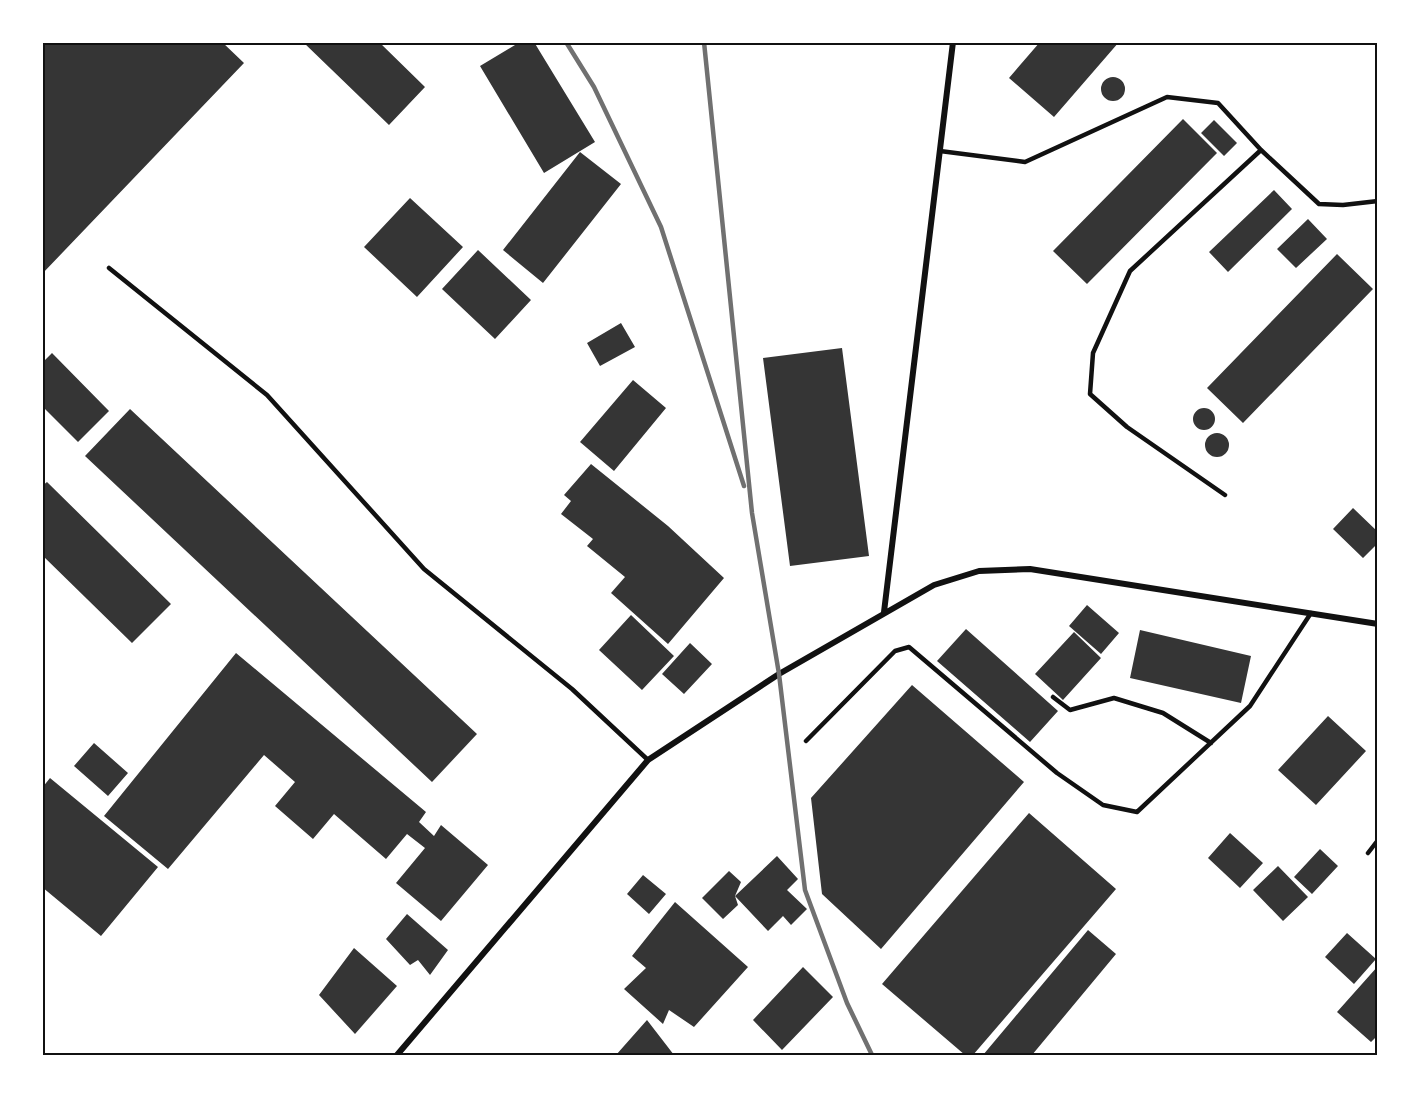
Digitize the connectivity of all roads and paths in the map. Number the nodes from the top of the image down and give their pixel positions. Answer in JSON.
{"nodes":[{"id":1,"x":953,"y":42,"type":"edge"},
{"id":2,"x":1261,"y":150,"type":"junction"},
{"id":3,"x":940,"y":152,"type":"junction"},
{"id":4,"x":1378,"y":201,"type":"edge"},
{"id":5,"x":109,"y":268,"type":"dead end"},
{"id":6,"x":1225,"y":495,"type":"dead end"},
{"id":7,"x":884,"y":612,"type":"junction"},
{"id":8,"x":1311,"y":613,"type":"junction"},
{"id":9,"x":1378,"y":624,"type":"edge"},
{"id":10,"x":1053,"y":697,"type":"dead end"},
{"id":11,"x":806,"y":741,"type":"dead end"},
{"id":12,"x":1210,"y":743,"type":"junction"},
{"id":13,"x":648,"y":760,"type":"junction"},
{"id":14,"x":1378,"y":840,"type":"edge"},
{"id":15,"x":1368,"y":852,"type":"dead end"},
{"id":16,"x":398,"y":1055,"type":"edge"}],
"edges":[{"from":1,"to":3,"type":"street"},
{"from":2,"to":3,"type":"lane"},
{"from":2,"to":4,"type":"lane"},
{"from":2,"to":6,"type":"lane"},
{"from":3,"to":7,"type":"street"},
{"from":5,"to":13,"type":"lane"},
{"from":7,"to":8,"type":"street"},
{"from":7,"to":13,"type":"street"},
{"from":8,"to":9,"type":"street"},
{"from":8,"to":12,"type":"lane"},
{"from":10,"to":12,"type":"lane"},
{"from":11,"to":12,"type":"lane"},
{"from":13,"to":16,"type":"street"},
{"from":14,"to":15,"type":"lane"}]}
